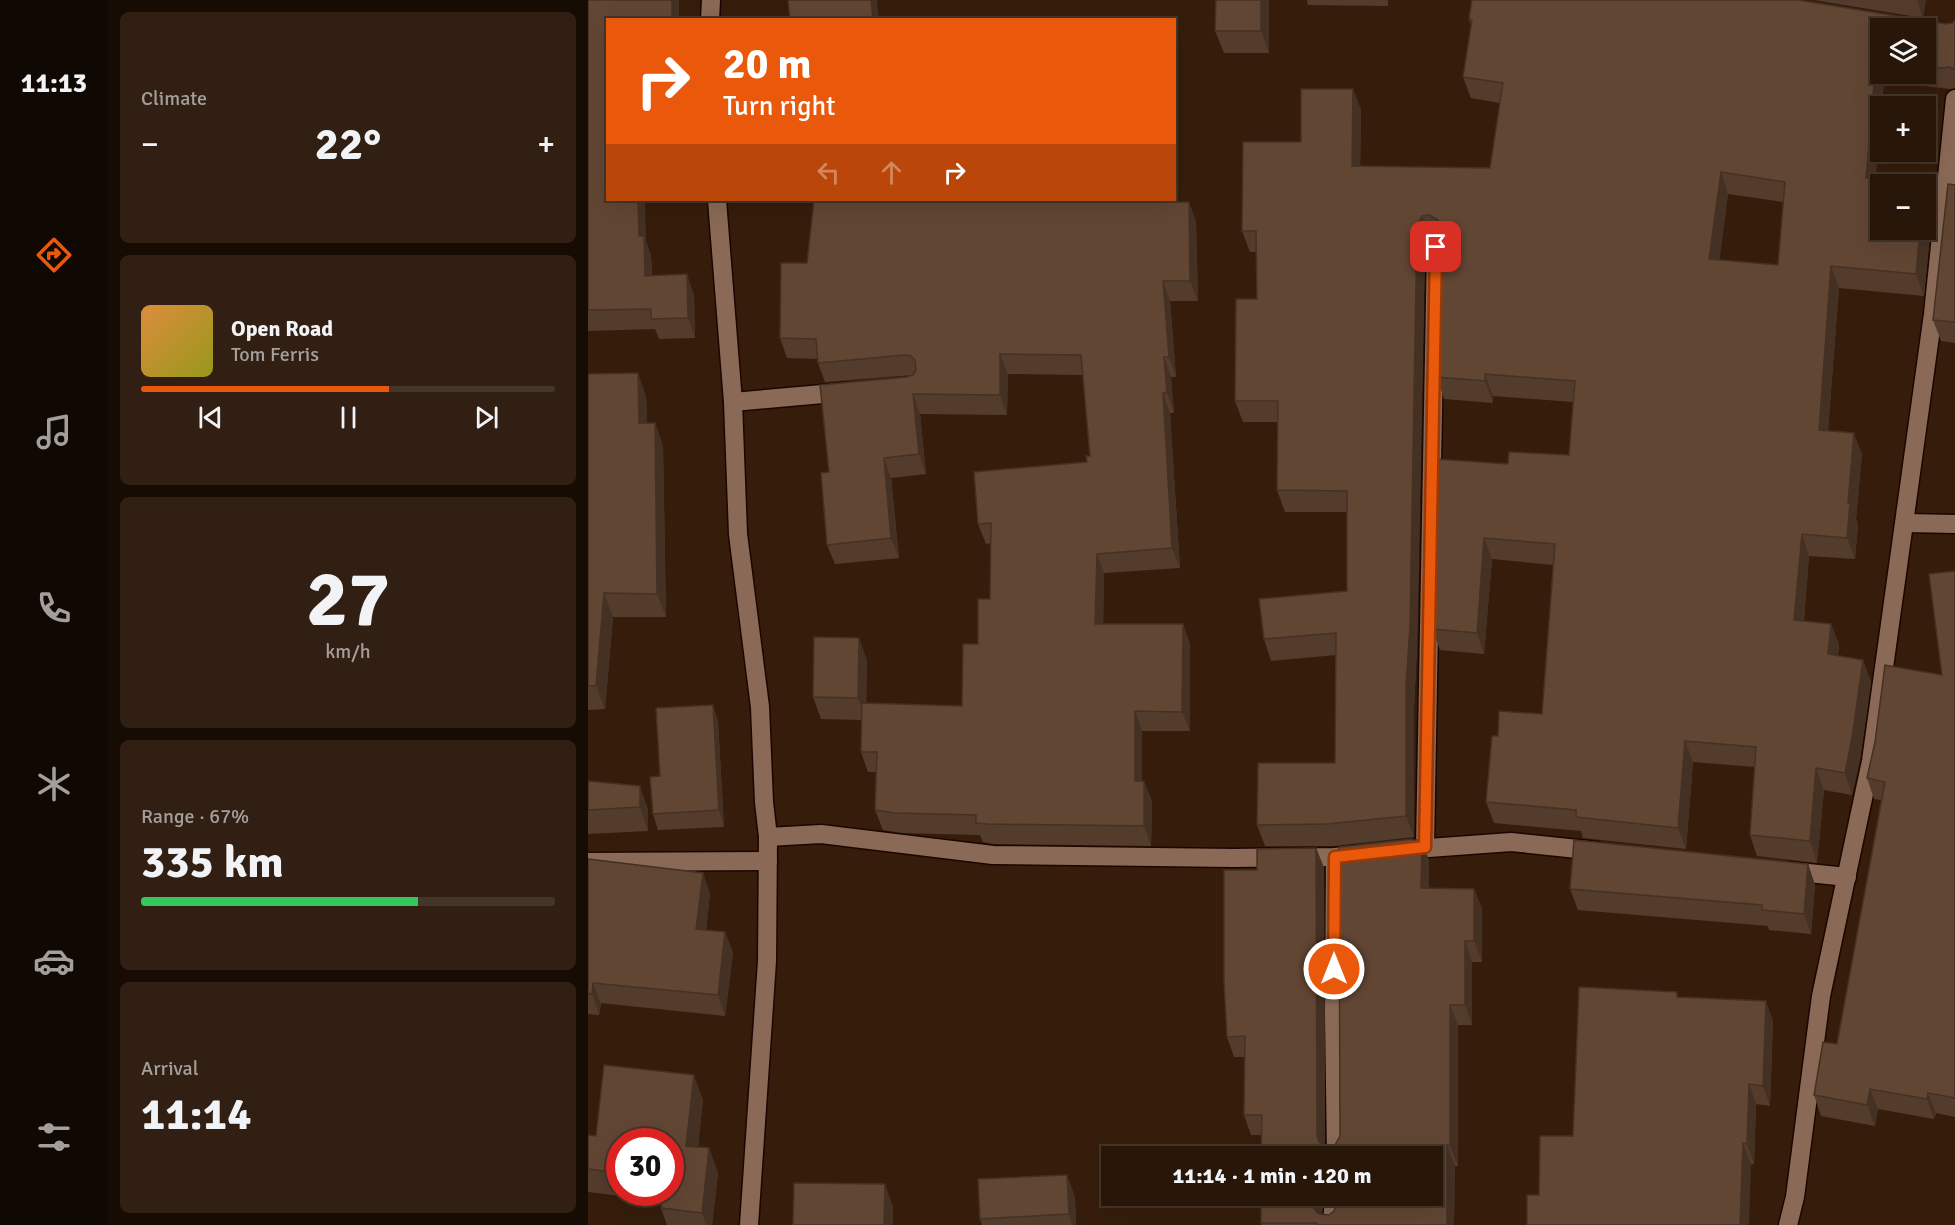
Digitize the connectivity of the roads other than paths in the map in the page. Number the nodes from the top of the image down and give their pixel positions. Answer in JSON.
{"nodes":[{"id":1,"x":711,"y":0,"type":"edge"},
{"id":2,"x":710,"y":18,"type":"edge"},
{"id":3,"x":1955,"y":99,"type":"edge"},
{"id":4,"x":717,"y":201,"type":"edge"},
{"id":5,"x":1436,"y":247,"type":"edge"},
{"id":6,"x":868,"y":390,"type":"edge"},
{"id":7,"x":733,"y":402,"type":"junction"},
{"id":8,"x":1905,"y":523,"type":"junction"},
{"id":9,"x":1955,"y":524,"type":"edge"},
{"id":10,"x":768,"y":837,"type":"junction"},
{"id":11,"x":1425,"y":847,"type":"junction"},
{"id":12,"x":1616,"y":853,"type":"edge"},
{"id":13,"x":1335,"y":857,"type":"junction"},
{"id":14,"x":768,"y":861,"type":"junction"},
{"id":15,"x":588,"y":862,"type":"edge"},
{"id":16,"x":1766,"y":869,"type":"edge"},
{"id":17,"x":1847,"y":877,"type":"junction"},
{"id":18,"x":1336,"y":1146,"type":"edge"},
{"id":19,"x":1333,"y":1206,"type":"edge"},
{"id":20,"x":749,"y":1225,"type":"edge"},
{"id":21,"x":1332,"y":1225,"type":"edge"},
{"id":22,"x":1788,"y":1225,"type":"edge"}],
"edges":[{"from":1,"to":2,"type":"street"},
{"from":3,"to":8,"type":"street"},
{"from":4,"to":7,"type":"street"},
{"from":5,"to":11,"type":"street"},
{"from":6,"to":7,"type":"street"},
{"from":7,"to":10,"type":"street"},
{"from":8,"to":9,"type":"street"},
{"from":8,"to":17,"type":"street"},
{"from":10,"to":13,"type":"street"},
{"from":10,"to":14,"type":"street"},
{"from":11,"to":12,"type":"street"},
{"from":11,"to":13,"type":"street"},
{"from":13,"to":18,"type":"street"},
{"from":14,"to":15,"type":"street"},
{"from":14,"to":20,"type":"street"},
{"from":16,"to":17,"type":"street"},
{"from":17,"to":22,"type":"street"},
{"from":19,"to":21,"type":"street"}]}
